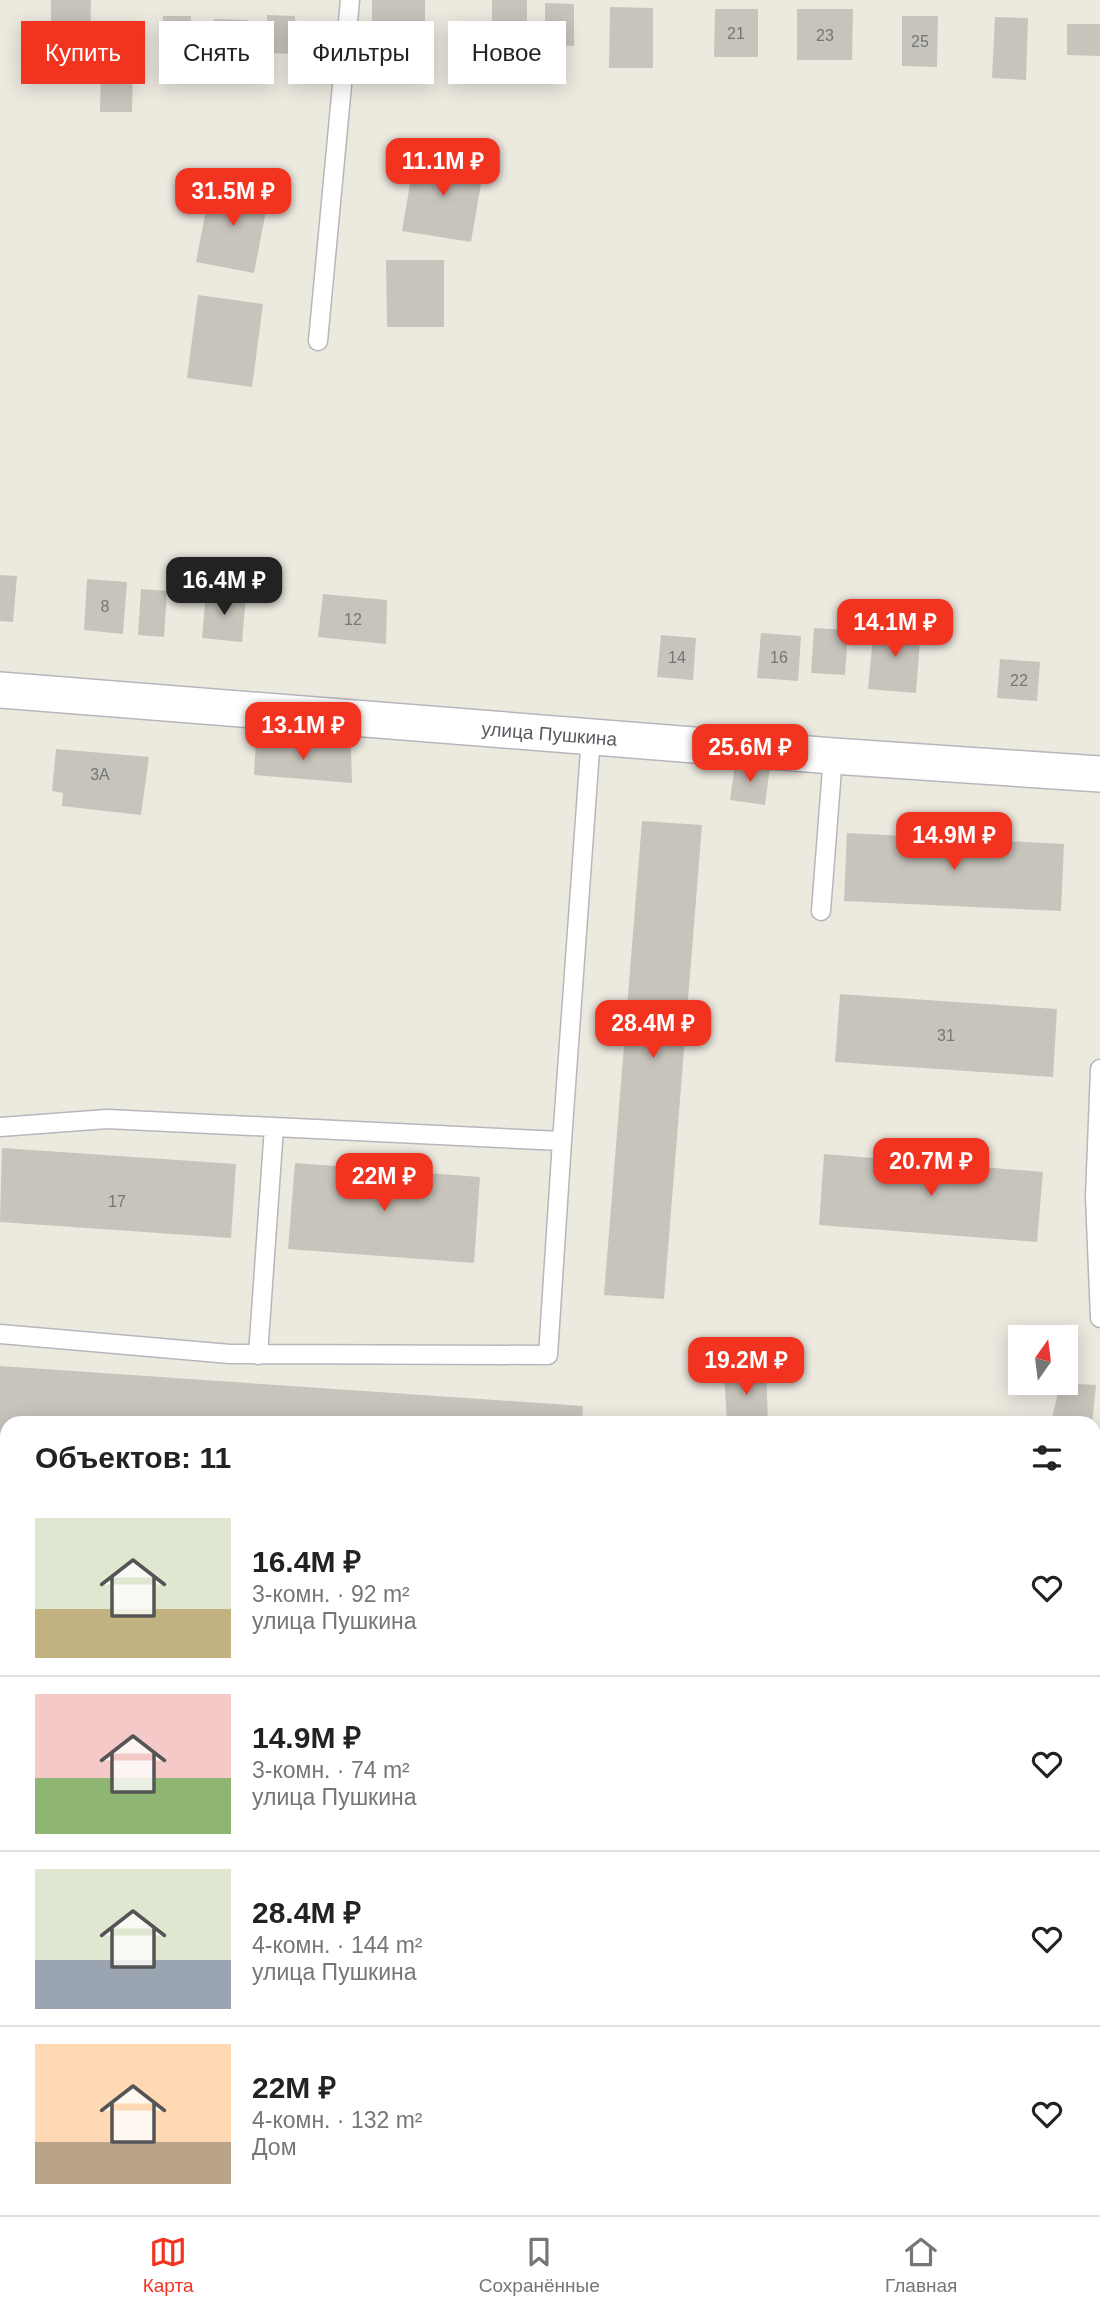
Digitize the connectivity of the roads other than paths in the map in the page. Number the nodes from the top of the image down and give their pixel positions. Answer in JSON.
{"nodes":[{"id":1,"x":350,"y":0,"type":"edge"},
{"id":2,"x":318,"y":341,"type":"dead end"},
{"id":3,"x":0,"y":690,"type":"edge"},
{"id":4,"x":591,"y":736,"type":"junction"},
{"id":5,"x":833,"y":755,"type":"junction"},
{"id":6,"x":1100,"y":774,"type":"edge"},
{"id":7,"x":821,"y":911,"type":"dead end"},
{"id":8,"x":1100,"y":1069,"type":"edge"},
{"id":9,"x":1099,"y":1124,"type":"edge"},
{"id":10,"x":274,"y":1127,"type":"junction"},
{"id":11,"x":0,"y":1128,"type":"edge"},
{"id":12,"x":562,"y":1141,"type":"junction"},
{"id":13,"x":1100,"y":1318,"type":"edge"},
{"id":14,"x":0,"y":1334,"type":"edge"},
{"id":15,"x":258,"y":1354,"type":"junction"}],
"edges":[{"from":1,"to":2,"type":"lane"},
{"from":3,"to":4,"type":"street","name":"улица Пушкина"},
{"from":4,"to":5,"type":"street","name":"улица Пушкина"},
{"from":4,"to":12,"type":"lane"},
{"from":5,"to":6,"type":"street","name":"улица Пушкина"},
{"from":5,"to":7,"type":"lane"},
{"from":8,"to":9,"type":"lane"},
{"from":9,"to":13,"type":"lane"},
{"from":10,"to":11,"type":"lane"},
{"from":10,"to":12,"type":"lane"},
{"from":10,"to":15,"type":"lane"},
{"from":12,"to":15,"type":"lane"},
{"from":14,"to":15,"type":"lane"}]}
